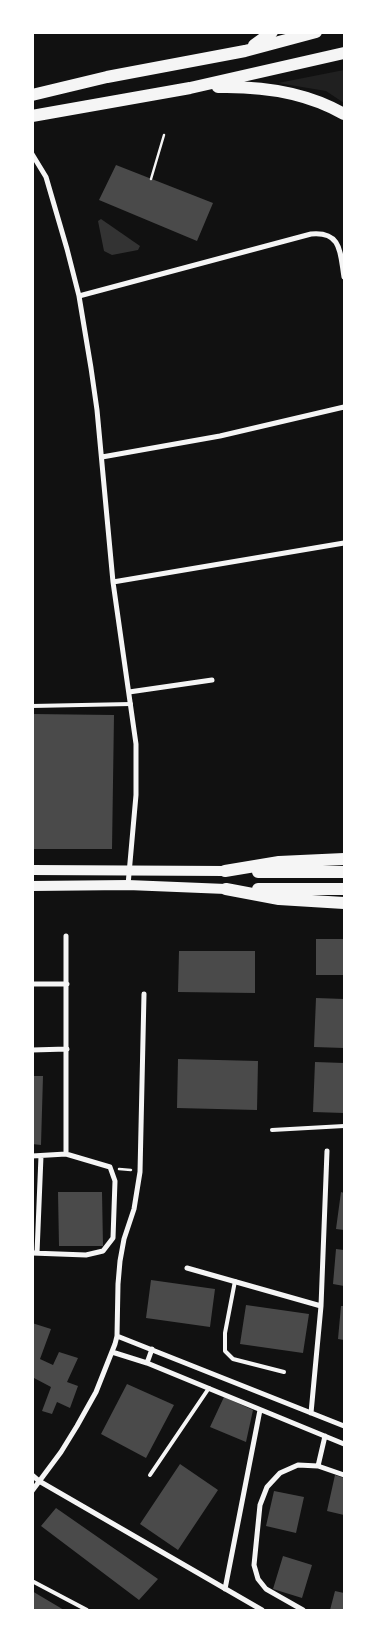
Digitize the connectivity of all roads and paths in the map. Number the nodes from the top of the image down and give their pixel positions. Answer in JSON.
{"nodes":[{"id":1,"x":272,"y":32,"type":"edge"},
{"id":2,"x":316,"y":32,"type":"edge"},
{"id":3,"x":245,"y":51,"type":"junction"},
{"id":4,"x":344,"y":53,"type":"edge"},
{"id":5,"x":190,"y":88,"type":"junction"},
{"id":6,"x":32,"y":95,"type":"edge"},
{"id":7,"x":344,"y":114,"type":"edge"},
{"id":8,"x":32,"y":116,"type":"edge"},
{"id":9,"x":164,"y":135,"type":"dead end"},
{"id":10,"x":32,"y":154,"type":"edge"},
{"id":11,"x":151,"y":179,"type":"dead end"},
{"id":12,"x":344,"y":277,"type":"edge"},
{"id":13,"x":79,"y":296,"type":"junction"},
{"id":14,"x":344,"y":407,"type":"edge"},
{"id":15,"x":102,"y":457,"type":"junction"},
{"id":16,"x":344,"y":543,"type":"edge"},
{"id":17,"x":113,"y":582,"type":"junction"},
{"id":18,"x":212,"y":680,"type":"dead end"},
{"id":19,"x":129,"y":692,"type":"junction"},
{"id":20,"x":131,"y":704,"type":"junction"},
{"id":21,"x":32,"y":706,"type":"edge"},
{"id":22,"x":344,"y":859,"type":"edge"},
{"id":23,"x":32,"y":870,"type":"edge"},
{"id":24,"x":129,"y":871,"type":"junction"},
{"id":25,"x":225,"y":871,"type":"junction"},
{"id":26,"x":344,"y":872,"type":"edge"},
{"id":27,"x":128,"y":885,"type":"junction"},
{"id":28,"x":32,"y":886,"type":"edge"},
{"id":29,"x":226,"y":889,"type":"junction"},
{"id":30,"x":344,"y":889,"type":"edge"},
{"id":31,"x":344,"y":903,"type":"edge"},
{"id":32,"x":66,"y":936,"type":"dead end"},
{"id":33,"x":32,"y":984,"type":"edge"},
{"id":34,"x":67,"y":984,"type":"junction"},
{"id":35,"x":144,"y":994,"type":"dead end"},
{"id":36,"x":67,"y":1049,"type":"junction"},
{"id":37,"x":32,"y":1050,"type":"edge"},
{"id":38,"x":344,"y":1126,"type":"edge"},
{"id":39,"x":272,"y":1130,"type":"dead end"},
{"id":40,"x":327,"y":1151,"type":"dead end"},
{"id":41,"x":66,"y":1154,"type":"junction"},
{"id":42,"x":32,"y":1156,"type":"edge"},
{"id":43,"x":41,"y":1156,"type":"junction"},
{"id":44,"x":110,"y":1167,"type":"junction"},
{"id":45,"x":140,"y":1172,"type":"junction"},
{"id":46,"x":35,"y":1253,"type":"edge"},
{"id":47,"x":188,"y":1268,"type":"dead end"},
{"id":48,"x":235,"y":1281,"type":"junction"},
{"id":49,"x":321,"y":1306,"type":"junction"},
{"id":50,"x":117,"y":1336,"type":"junction"},
{"id":51,"x":152,"y":1349,"type":"junction"},
{"id":52,"x":112,"y":1352,"type":"junction"},
{"id":53,"x":147,"y":1363,"type":"junction"},
{"id":54,"x":284,"y":1372,"type":"dead end"},
{"id":55,"x":209,"y":1388,"type":"junction"},
{"id":56,"x":260,"y":1410,"type":"junction"},
{"id":57,"x":311,"y":1413,"type":"junction"},
{"id":58,"x":344,"y":1426,"type":"edge"},
{"id":59,"x":325,"y":1436,"type":"junction"},
{"id":60,"x":344,"y":1444,"type":"edge"},
{"id":61,"x":318,"y":1466,"type":"junction"},
{"id":62,"x":32,"y":1475,"type":"edge"},
{"id":63,"x":150,"y":1475,"type":"dead end"},
{"id":64,"x":344,"y":1475,"type":"edge"},
{"id":65,"x":39,"y":1481,"type":"junction"},
{"id":66,"x":32,"y":1491,"type":"edge"},
{"id":67,"x":32,"y":1581,"type":"edge"},
{"id":68,"x":225,"y":1589,"type":"junction"},
{"id":69,"x":87,"y":1610,"type":"edge"},
{"id":70,"x":262,"y":1610,"type":"edge"},
{"id":71,"x":303,"y":1610,"type":"edge"}],
"edges":[{"from":1,"to":3,"type":"main road"},
{"from":2,"to":3,"type":"main road"},
{"from":3,"to":6,"type":"main road"},
{"from":4,"to":5,"type":"main road"},
{"from":5,"to":7,"type":"main road"},
{"from":5,"to":8,"type":"main road"},
{"from":9,"to":11,"type":"path"},
{"from":10,"to":13,"type":"street"},
{"from":12,"to":13,"type":"street"},
{"from":13,"to":15,"type":"street"},
{"from":14,"to":15,"type":"street"},
{"from":15,"to":17,"type":"street"},
{"from":16,"to":17,"type":"street"},
{"from":17,"to":19,"type":"street"},
{"from":18,"to":19,"type":"street"},
{"from":19,"to":20,"type":"street"},
{"from":20,"to":21,"type":"lane"},
{"from":20,"to":24,"type":"street"},
{"from":22,"to":25,"type":"main road"},
{"from":23,"to":24,"type":"main road"},
{"from":24,"to":25,"type":"main road"},
{"from":24,"to":27,"type":"street"},
{"from":25,"to":26,"type":"main road"},
{"from":27,"to":28,"type":"main road"},
{"from":27,"to":29,"type":"main road"},
{"from":29,"to":30,"type":"main road"},
{"from":29,"to":31,"type":"main road"},
{"from":32,"to":34,"type":"street"},
{"from":33,"to":34,"type":"street"},
{"from":34,"to":36,"type":"street"},
{"from":35,"to":45,"type":"street"},
{"from":36,"to":37,"type":"street"},
{"from":36,"to":41,"type":"street"},
{"from":38,"to":39,"type":"lane"},
{"from":40,"to":49,"type":"street"},
{"from":41,"to":43,"type":"street"},
{"from":41,"to":44,"type":"street"},
{"from":42,"to":43,"type":"street"},
{"from":43,"to":46,"type":"street"},
{"from":44,"to":45,"type":"path"},
{"from":44,"to":46,"type":"street"},
{"from":45,"to":50,"type":"street"},
{"from":47,"to":48,"type":"street"},
{"from":48,"to":49,"type":"street"},
{"from":48,"to":54,"type":"lane"},
{"from":49,"to":57,"type":"street"},
{"from":50,"to":51,"type":"street"},
{"from":50,"to":52,"type":"street"},
{"from":51,"to":53,"type":"street"},
{"from":51,"to":57,"type":"street"},
{"from":52,"to":53,"type":"street"},
{"from":52,"to":65,"type":"street"},
{"from":53,"to":55,"type":"street"},
{"from":55,"to":56,"type":"street"},
{"from":55,"to":63,"type":"lane"},
{"from":56,"to":59,"type":"street"},
{"from":56,"to":68,"type":"street"},
{"from":57,"to":58,"type":"street"},
{"from":59,"to":60,"type":"street"},
{"from":59,"to":61,"type":"street"},
{"from":61,"to":64,"type":"street"},
{"from":61,"to":71,"type":"street"},
{"from":62,"to":65,"type":"street"},
{"from":65,"to":66,"type":"street"},
{"from":65,"to":68,"type":"street"},
{"from":67,"to":69,"type":"lane"},
{"from":68,"to":70,"type":"street"}]}
